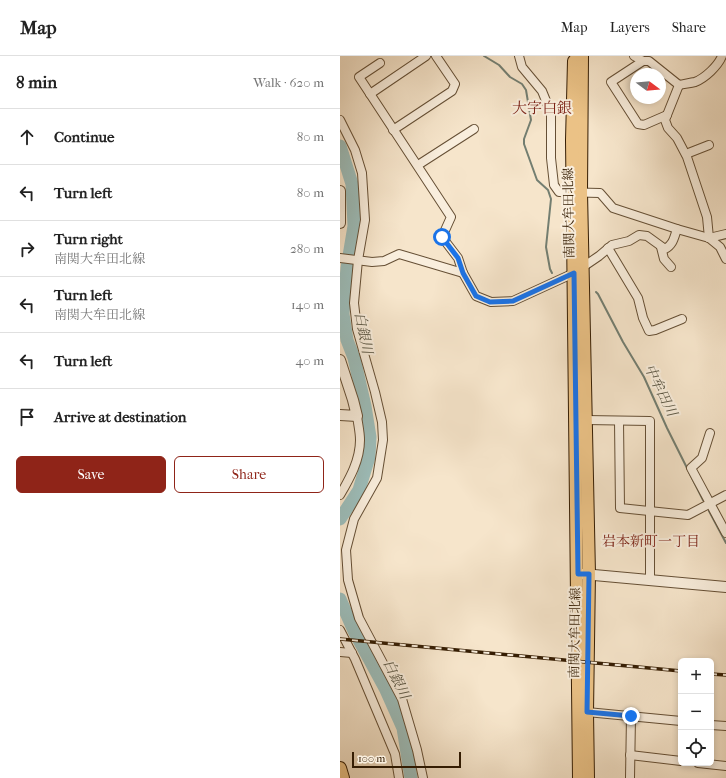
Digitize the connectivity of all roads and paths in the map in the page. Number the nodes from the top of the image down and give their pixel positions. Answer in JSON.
{"nodes":[{"id":1,"x":426,"y":56,"type":"edge"},
{"id":2,"x":436,"y":56,"type":"edge"},
{"id":3,"x":519,"y":56,"type":"edge"},
{"id":4,"x":574,"y":56,"type":"edge"},
{"id":5,"x":582,"y":56,"type":"edge"},
{"id":6,"x":634,"y":56,"type":"edge"},
{"id":7,"x":723,"y":60,"type":"edge"},
{"id":8,"x":643,"y":61,"type":"junction"},
{"id":9,"x":380,"y":63,"type":"dead end"},
{"id":10,"x":679,"y":85,"type":"junction"},
{"id":11,"x":370,"y":94,"type":"junction"},
{"id":12,"x":666,"y":115,"type":"junction"},
{"id":13,"x":340,"y":120,"type":"edge"},
{"id":14,"x":474,"y":129,"type":"dead end"},
{"id":15,"x":393,"y":130,"type":"junction"},
{"id":16,"x":709,"y":145,"type":"dead end"},
{"id":17,"x":686,"y":154,"type":"junction"},
{"id":18,"x":418,"y":165,"type":"junction"},
{"id":19,"x":340,"y":191,"type":"edge"},
{"id":20,"x":577,"y":192,"type":"junction"},
{"id":21,"x":340,"y":223,"type":"edge"},
{"id":22,"x":677,"y":230,"type":"junction"},
{"id":23,"x":726,"y":234,"type":"edge"},
{"id":24,"x":709,"y":238,"type":"junction"},
{"id":25,"x":662,"y":247,"type":"junction"},
{"id":26,"x":608,"y":248,"type":"junction"},
{"id":27,"x":340,"y":258,"type":"edge"},
{"id":28,"x":726,"y":259,"type":"edge"},
{"id":29,"x":356,"y":260,"type":"junction"},
{"id":30,"x":671,"y":267,"type":"dead end"},
{"id":31,"x":578,"y":270,"type":"junction"},
{"id":32,"x":463,"y":273,"type":"junction"},
{"id":33,"x":682,"y":318,"type":"dead end"},
{"id":34,"x":340,"y":360,"type":"edge"},
{"id":35,"x":340,"y":415,"type":"edge"},
{"id":36,"x":357,"y":416,"type":"junction"},
{"id":37,"x":586,"y":420,"type":"junction"},
{"id":38,"x":620,"y":420,"type":"junction"},
{"id":39,"x":710,"y":433,"type":"dead end"},
{"id":40,"x":340,"y":495,"type":"edge"},
{"id":41,"x":726,"y":495,"type":"edge"},
{"id":42,"x":710,"y":504,"type":"junction"},
{"id":43,"x":650,"y":512,"type":"junction"},
{"id":44,"x":726,"y":533,"type":"edge"},
{"id":45,"x":583,"y":574,"type":"junction"},
{"id":46,"x":650,"y":580,"type":"junction"},
{"id":47,"x":726,"y":587,"type":"edge"},
{"id":48,"x":340,"y":630,"type":"edge"},
{"id":49,"x":340,"y":652,"type":"edge"},
{"id":50,"x":352,"y":653,"type":"junction"},
{"id":51,"x":587,"y":712,"type":"junction"},
{"id":52,"x":631,"y":716,"type":"junction"},
{"id":53,"x":678,"y":722,"type":"edge"},
{"id":54,"x":714,"y":724,"type":"edge"},
{"id":55,"x":726,"y":726,"type":"edge"},
{"id":56,"x":630,"y":756,"type":"junction"},
{"id":57,"x":678,"y":761,"type":"edge"},
{"id":58,"x":714,"y":765,"type":"edge"},
{"id":59,"x":726,"y":766,"type":"edge"},
{"id":60,"x":340,"y":768,"type":"edge"},
{"id":61,"x":342,"y":778,"type":"edge"},
{"id":62,"x":400,"y":778,"type":"edge"},
{"id":63,"x":423,"y":778,"type":"edge"},
{"id":64,"x":579,"y":778,"type":"edge"},
{"id":65,"x":588,"y":778,"type":"edge"},
{"id":66,"x":630,"y":778,"type":"edge"}],
"edges":[{"from":1,"to":11,"type":"street"},
{"from":2,"to":15,"type":"street"},
{"from":3,"to":20,"type":"street"},
{"from":4,"to":20,"type":"main road","name":"南関大牟田北線"},
{"from":5,"to":20,"type":"main road","name":"南関大牟田北線"},
{"from":6,"to":8,"type":"street"},
{"from":7,"to":10,"type":"street"},
{"from":8,"to":10,"type":"street"},
{"from":8,"to":12,"type":"street"},
{"from":9,"to":11,"type":"street"},
{"from":10,"to":12,"type":"street"},
{"from":11,"to":15,"type":"street"},
{"from":12,"to":17,"type":"street"},
{"from":13,"to":29,"type":"street"},
{"from":14,"to":18,"type":"street"},
{"from":15,"to":18,"type":"street"},
{"from":16,"to":17,"type":"street"},
{"from":17,"to":24,"type":"street"},
{"from":18,"to":32,"type":"street"},
{"from":19,"to":21,"type":"street"},
{"from":20,"to":22,"type":"street"},
{"from":20,"to":31,"type":"main road","name":"南関大牟田北線"},
{"from":22,"to":24,"type":"street"},
{"from":22,"to":25,"type":"street"},
{"from":23,"to":24,"type":"street"},
{"from":24,"to":28,"type":"street"},
{"from":25,"to":26,"type":"street"},
{"from":25,"to":30,"type":"street"},
{"from":26,"to":31,"type":"street"},
{"from":26,"to":33,"type":"street"},
{"from":27,"to":29,"type":"street"},
{"from":29,"to":32,"type":"street"},
{"from":29,"to":63,"type":"street"},
{"from":31,"to":32,"type":"street"},
{"from":31,"to":37,"type":"main road","name":"南関大牟田北線"},
{"from":31,"to":45,"type":"main road","name":"南関大牟田北線"},
{"from":34,"to":36,"type":"street"},
{"from":35,"to":36,"type":"street"},
{"from":36,"to":40,"type":"street"},
{"from":37,"to":38,"type":"street"},
{"from":37,"to":45,"type":"main road","name":"南関大牟田北線"},
{"from":38,"to":43,"type":"street"},
{"from":38,"to":43,"type":"street"},
{"from":39,"to":42,"type":"street"},
{"from":41,"to":42,"type":"street"},
{"from":42,"to":43,"type":"street"},
{"from":42,"to":44,"type":"street"},
{"from":43,"to":46,"type":"street"},
{"from":45,"to":46,"type":"street"},
{"from":45,"to":51,"type":"main road","name":"南関大牟田北線"},
{"from":45,"to":64,"type":"main road","name":"南関大牟田北線"},
{"from":46,"to":47,"type":"street"},
{"from":48,"to":50,"type":"street"},
{"from":49,"to":50,"type":"street"},
{"from":50,"to":62,"type":"street"},
{"from":51,"to":52,"type":"street"},
{"from":51,"to":65,"type":"main road","name":"南関大牟田北線"},
{"from":52,"to":53,"type":"street"},
{"from":52,"to":56,"type":"street"},
{"from":54,"to":55,"type":"street"},
{"from":56,"to":57,"type":"street"},
{"from":56,"to":66,"type":"street"},
{"from":58,"to":59,"type":"street"},
{"from":60,"to":61,"type":"main road"}]}
